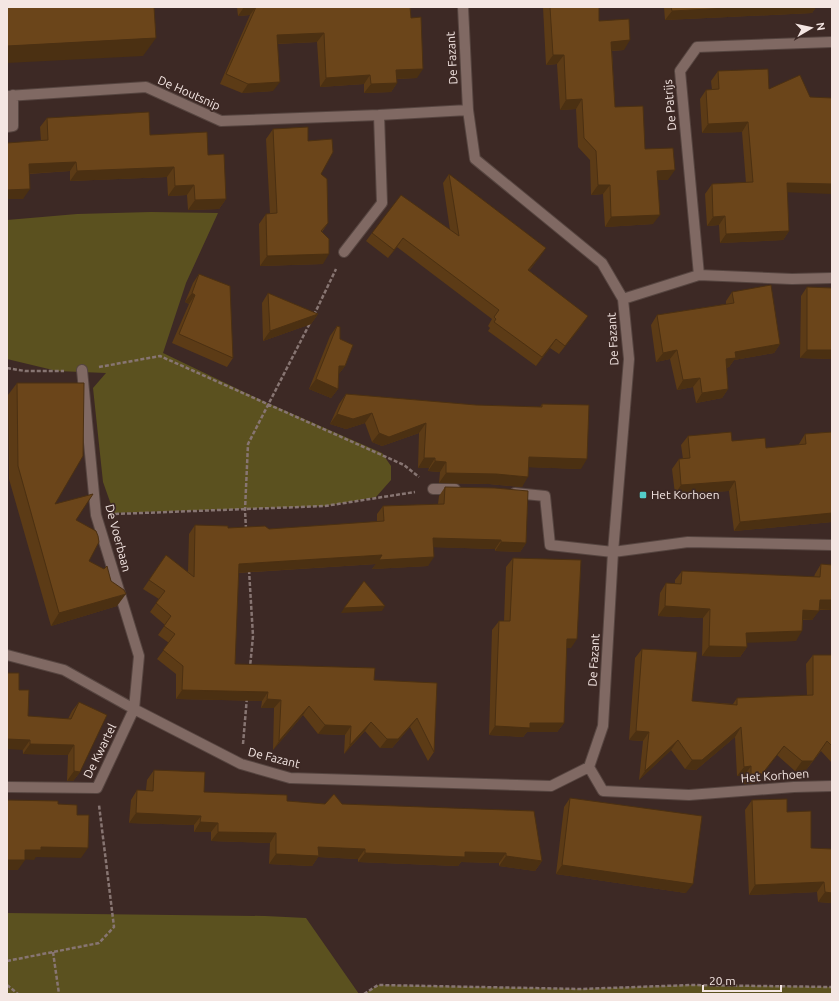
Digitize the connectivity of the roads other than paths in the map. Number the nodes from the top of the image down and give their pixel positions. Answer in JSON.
{"nodes":[{"id":1,"x":463,"y":7,"type":"edge"},
{"id":2,"x":832,"y":42,"type":"edge"},
{"id":3,"x":10,"y":95,"type":"edge"},
{"id":4,"x":468,"y":110,"type":"junction"},
{"id":5,"x":379,"y":115,"type":"junction"},
{"id":6,"x":7,"y":127,"type":"edge"},
{"id":7,"x":344,"y":252,"type":"road end"},
{"id":8,"x":699,"y":275,"type":"junction"},
{"id":9,"x":832,"y":278,"type":"edge"},
{"id":10,"x":623,"y":299,"type":"junction"},
{"id":11,"x":82,"y":370,"type":"road end"},
{"id":12,"x":433,"y":489,"type":"road end"},
{"id":13,"x":468,"y":490,"type":"edge"},
{"id":14,"x":503,"y":492,"type":"edge"},
{"id":15,"x":832,"y":545,"type":"edge"},
{"id":16,"x":613,"y":552,"type":"junction"},
{"id":17,"x":7,"y":655,"type":"edge"},
{"id":18,"x":134,"y":709,"type":"junction"},
{"id":19,"x":589,"y":767,"type":"junction"},
{"id":20,"x":832,"y":786,"type":"edge"},
{"id":21,"x":7,"y":787,"type":"edge"}],
"edges":[{"from":1,"to":4,"type":"street","name":"De Fazant"},
{"from":2,"to":8,"type":"street","name":"De Patrijs"},
{"from":3,"to":5,"type":"street","name":"De Houtsnip"},
{"from":3,"to":6,"type":"street","name":"De Houtsnip"},
{"from":4,"to":5,"type":"street","name":"De Houtsnip"},
{"from":4,"to":10,"type":"street","name":"De Fazant"},
{"from":5,"to":7,"type":"street"},
{"from":8,"to":9,"type":"street"},
{"from":8,"to":10,"type":"street"},
{"from":10,"to":16,"type":"street","name":"De Fazant"},
{"from":11,"to":18,"type":"street","name":"De Voerbaan"},
{"from":12,"to":13,"type":"street"},
{"from":14,"to":16,"type":"street"},
{"from":15,"to":16,"type":"street"},
{"from":16,"to":19,"type":"street","name":"De Fazant"},
{"from":17,"to":18,"type":"street","name":"De Fazant"},
{"from":18,"to":19,"type":"street","name":"De Fazant"},
{"from":18,"to":21,"type":"street","name":"De Kwartel"},
{"from":19,"to":20,"type":"street","name":"Het Korhoen"}]}
